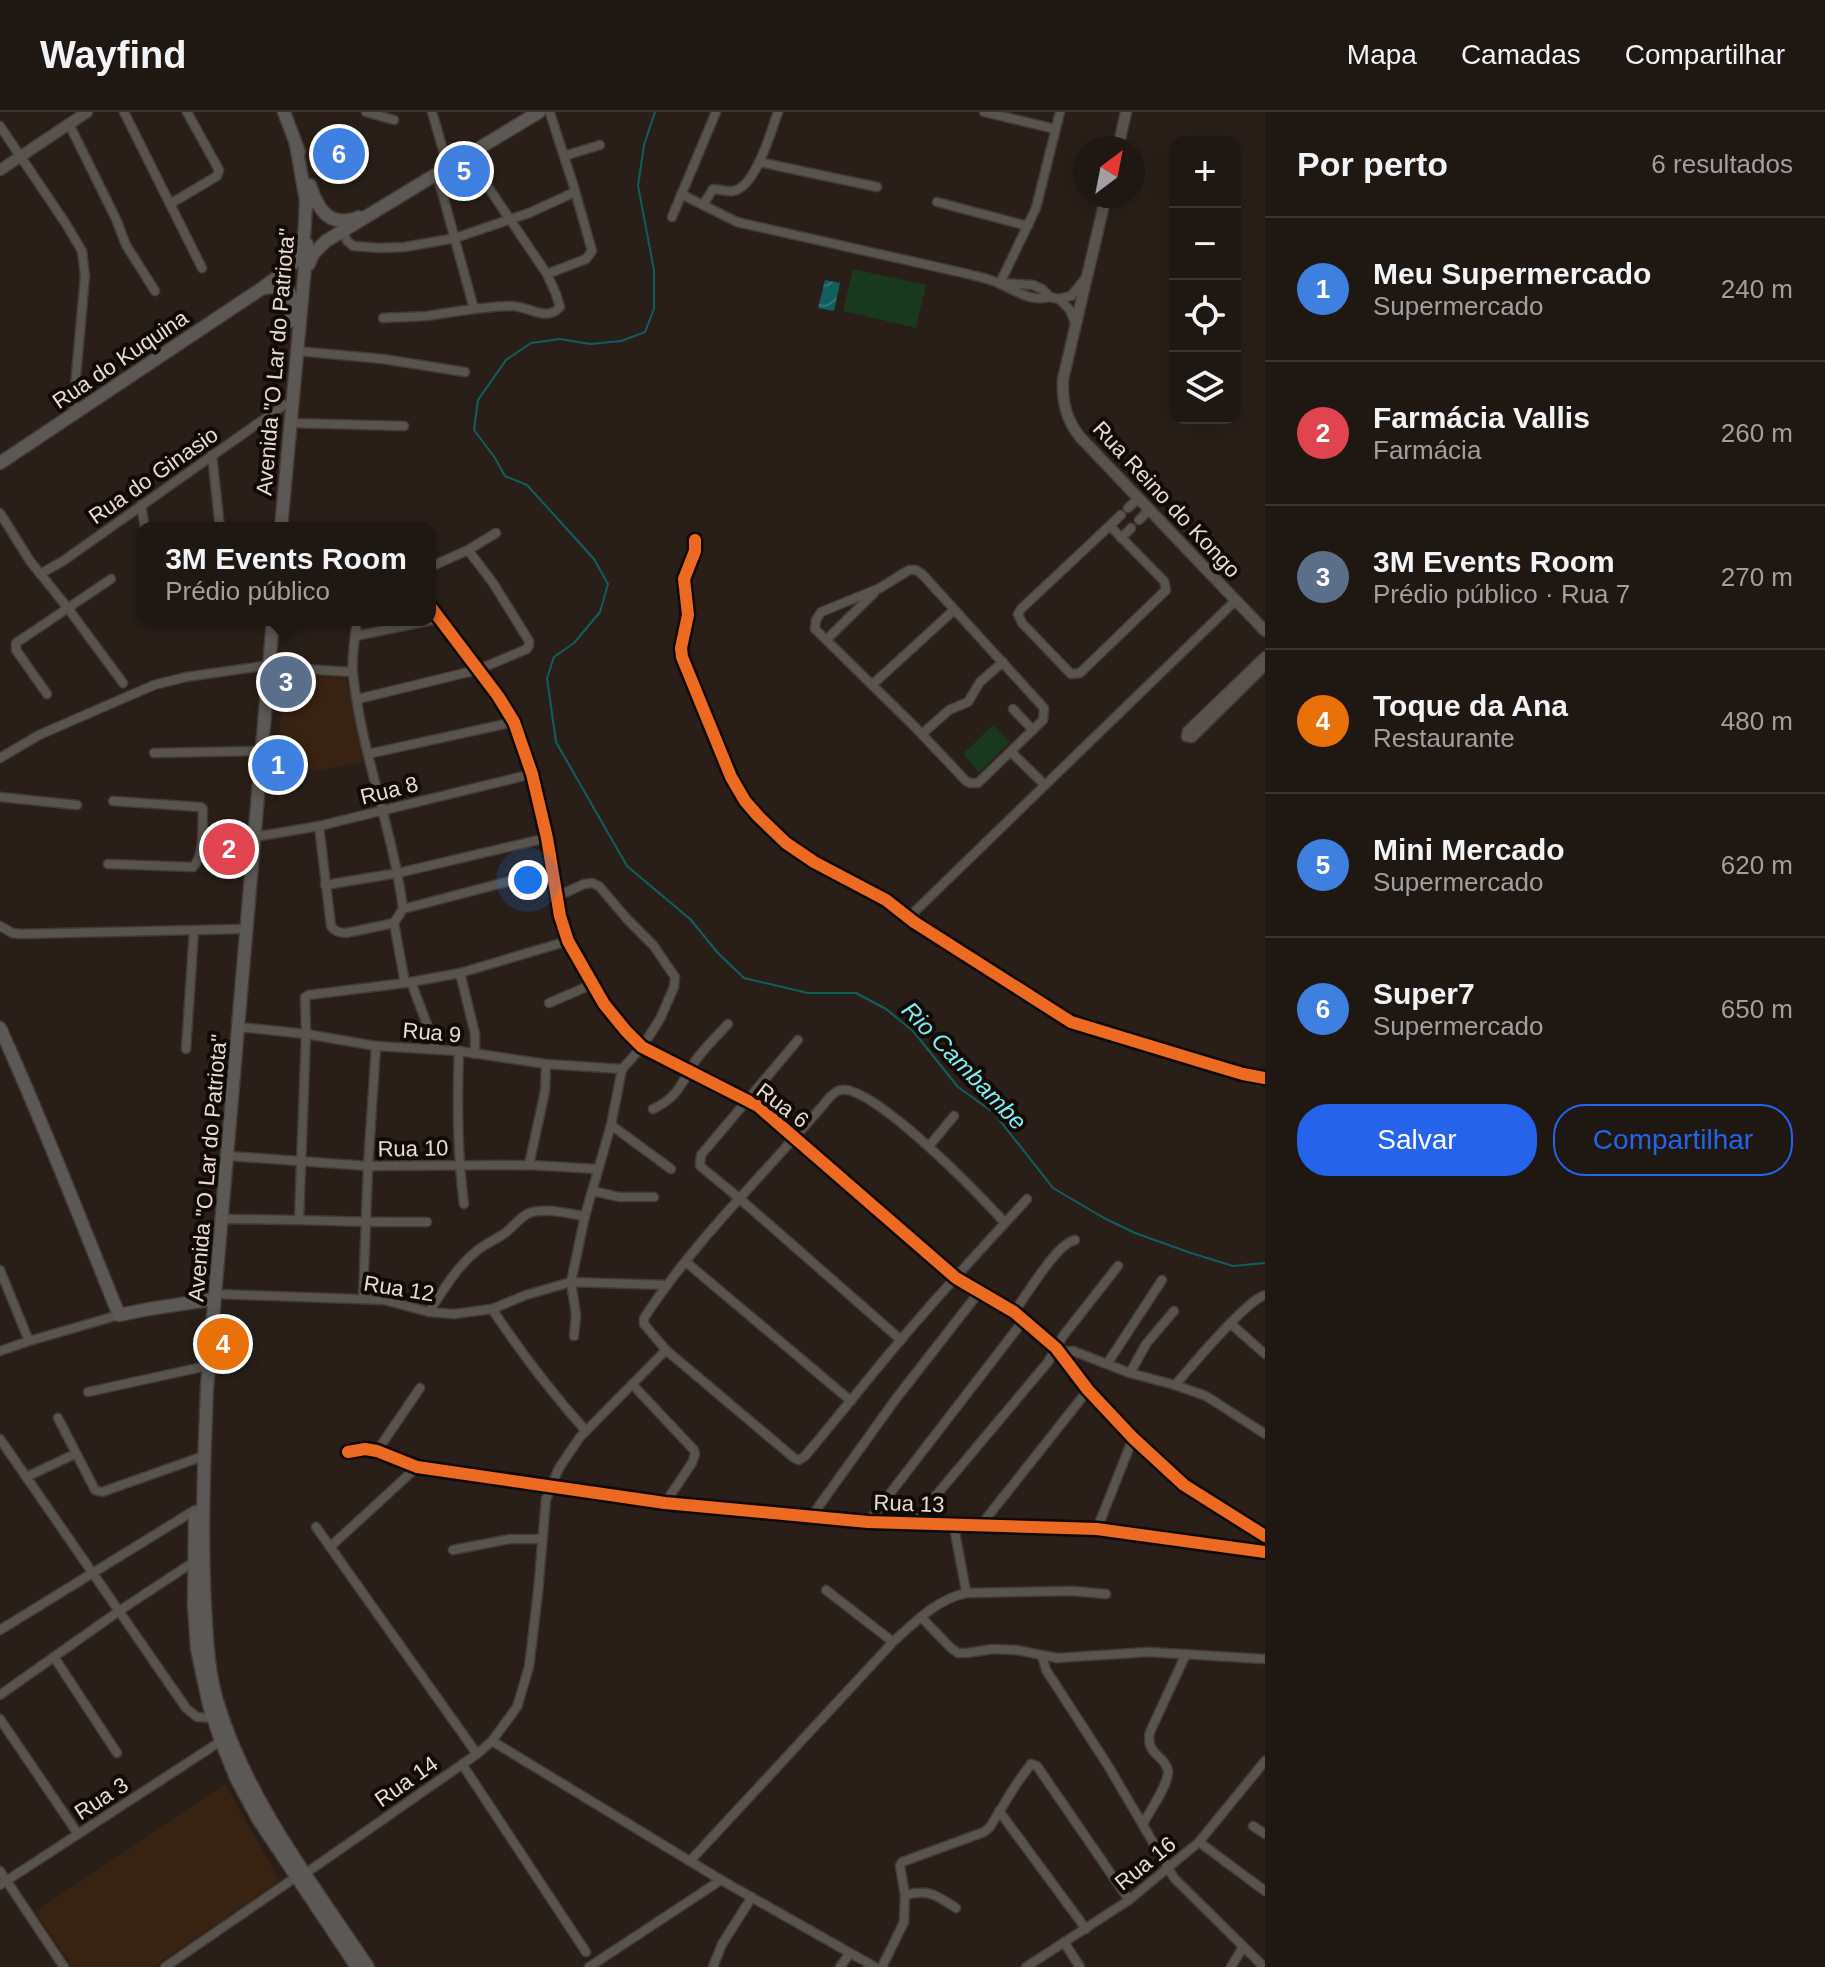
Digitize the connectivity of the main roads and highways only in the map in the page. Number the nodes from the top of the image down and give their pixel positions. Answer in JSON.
{"nodes":[{"id":1,"x":284,"y":112,"type":"edge"},
{"id":2,"x":539,"y":112,"type":"edge"},
{"id":3,"x":296,"y":145,"type":"junction"},
{"id":4,"x":306,"y":199,"type":"junction"},
{"id":5,"x":373,"y":211,"type":"junction"},
{"id":6,"x":304,"y":279,"type":"junction"},
{"id":7,"x":261,"y":289,"type":"junction"},
{"id":8,"x":0,"y":463,"type":"edge"},
{"id":9,"x":281,"y":522,"type":"edge"},
{"id":10,"x":282,"y":522,"type":"edge"},
{"id":11,"x":269,"y":626,"type":"edge"},
{"id":12,"x":266,"y":667,"type":"junction"},
{"id":13,"x":251,"y":842,"type":"junction"},
{"id":14,"x":0,"y":1028,"type":"edge"},
{"id":15,"x":212,"y":1297,"type":"junction"},
{"id":16,"x":301,"y":1875,"type":"junction"},
{"id":17,"x":357,"y":1967,"type":"edge"},
{"id":18,"x":368,"y":1967,"type":"edge"}],
"edges":[{"from":1,"to":3,"type":"main road","name":"Avenida \"O Lar do Patriota\""},
{"from":2,"to":5,"type":"main road"},
{"from":3,"to":4,"type":"main road","name":"Avenida \"O Lar do Patriota\""},
{"from":3,"to":5,"type":"main road","name":"Avenida \"O Lar do Patriota\""},
{"from":4,"to":6,"type":"main road","name":"Avenida \"O Lar do Patriota\""},
{"from":4,"to":7,"type":"main road","name":"Avenida \"O Lar do Patriota\""},
{"from":5,"to":6,"type":"main road"},
{"from":6,"to":10,"type":"main road","name":"Avenida \"O Lar do Patriota\""},
{"from":7,"to":8,"type":"main road","name":"Rua do Kuquina"},
{"from":7,"to":9,"type":"main road","name":"Avenida \"O Lar do Patriota\""},
{"from":11,"to":12,"type":"main road","name":"Avenida \"O Lar do Patriota\""},
{"from":12,"to":13,"type":"main road","name":"Avenida \"O Lar do Patriota\""},
{"from":12,"to":13,"type":"main road","name":"Avenida \"O Lar do Patriota\""},
{"from":13,"to":15,"type":"main road","name":"Avenida \"O Lar do Patriota\""},
{"from":13,"to":15,"type":"main road","name":"Avenida \"O Lar do Patriota\""},
{"from":14,"to":15,"type":"main road"},
{"from":15,"to":16,"type":"main road","name":"Avenida \"O Lar do Patriota\""},
{"from":15,"to":16,"type":"main road","name":"Avenida \"O Lar do Patriota\""},
{"from":16,"to":17,"type":"main road","name":"Avenida \"O Lar do Patriota\""},
{"from":16,"to":18,"type":"main road","name":"Avenida \"O Lar do Patriota\""}]}
